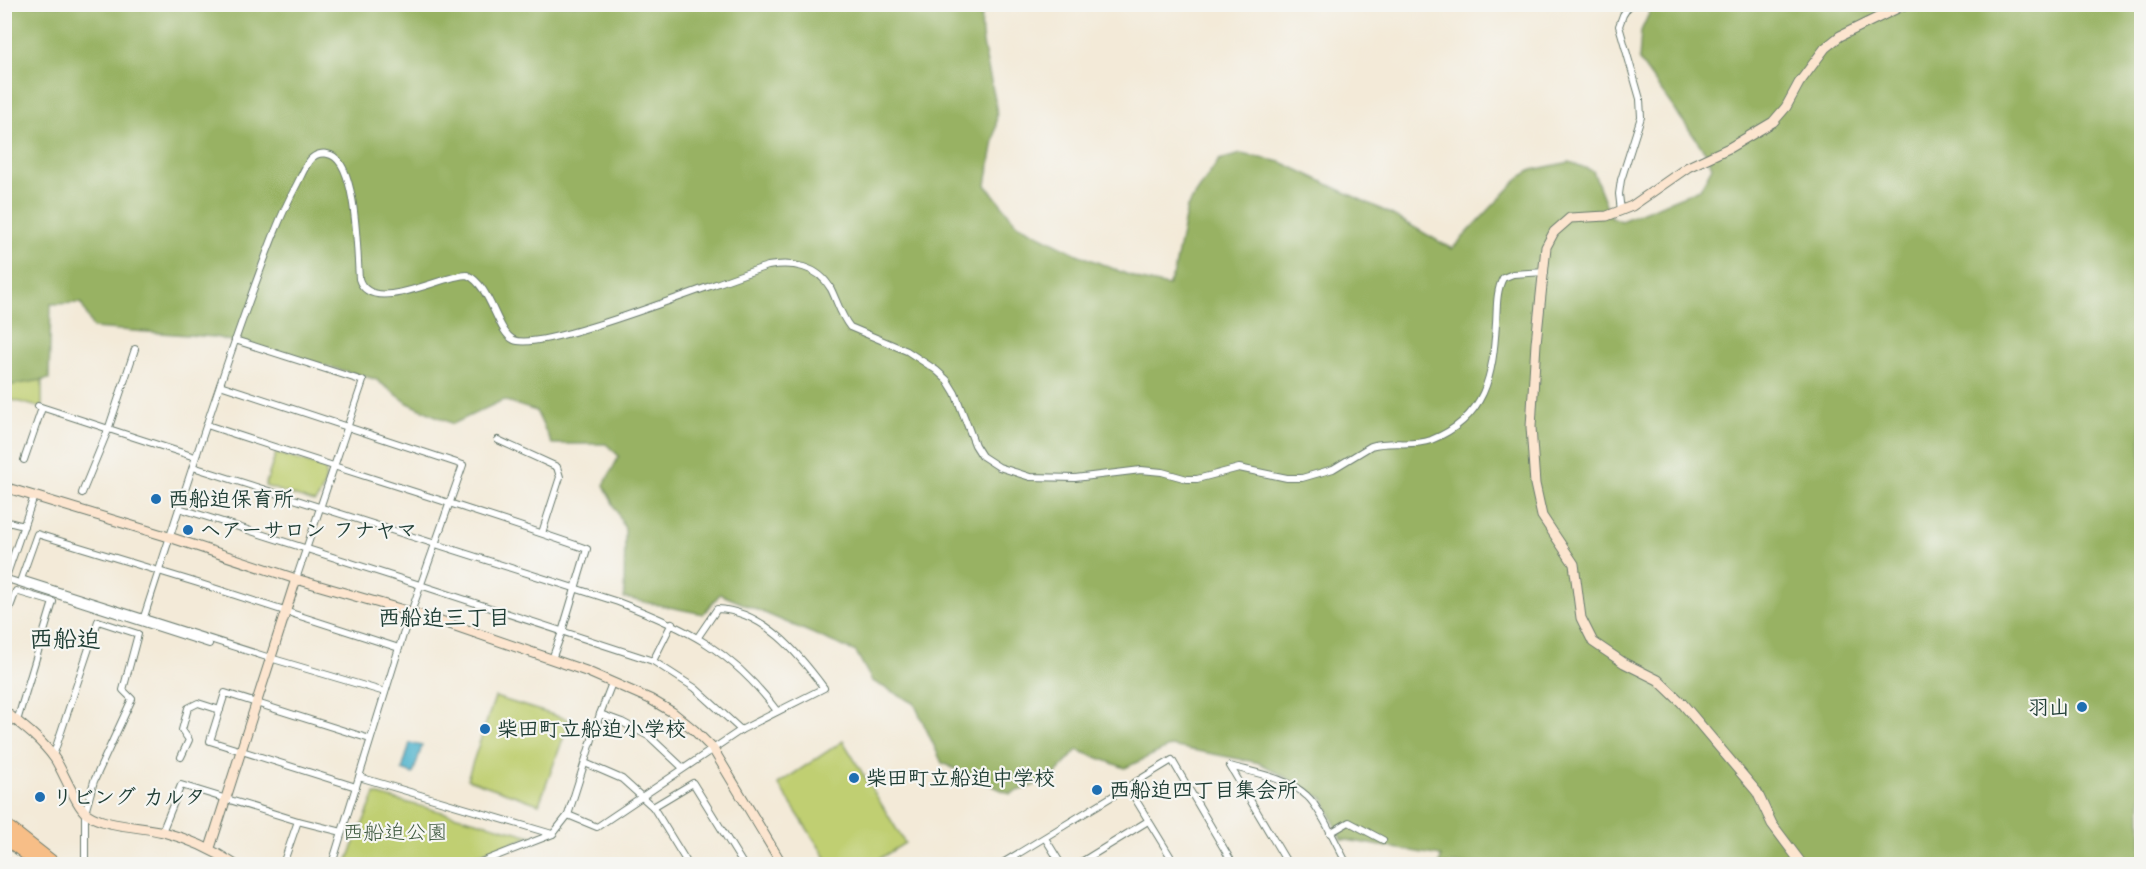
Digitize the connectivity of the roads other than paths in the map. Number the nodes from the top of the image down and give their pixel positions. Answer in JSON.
{"nodes":[{"id":1,"x":1630,"y":4,"type":"edge"},
{"id":2,"x":1906,"y":4,"type":"edge"},
{"id":3,"x":1621,"y":211,"type":"junction"},
{"id":4,"x":1545,"y":272,"type":"junction"},
{"id":5,"x":235,"y":340,"type":"junction"},
{"id":6,"x":135,"y":349,"type":"dead end"},
{"id":7,"x":220,"y":385,"type":"junction"},
{"id":8,"x":207,"y":425,"type":"junction"},
{"id":9,"x":347,"y":425,"type":"junction"},
{"id":10,"x":108,"y":430,"type":"junction"},
{"id":11,"x":498,"y":440,"type":"dead end"},
{"id":12,"x":195,"y":457,"type":"junction"},
{"id":13,"x":24,"y":459,"type":"dead end"},
{"id":14,"x":333,"y":466,"type":"junction"},
{"id":15,"x":193,"y":467,"type":"junction"},
{"id":16,"x":4,"y":488,"type":"edge"},
{"id":17,"x":82,"y":493,"type":"dead end"},
{"id":18,"x":34,"y":496,"type":"junction"},
{"id":19,"x":450,"y":502,"type":"junction"},
{"id":20,"x":179,"y":508,"type":"junction"},
{"id":21,"x":319,"y":508,"type":"junction"},
{"id":22,"x":4,"y":521,"type":"edge"},
{"id":23,"x":24,"y":526,"type":"junction"},
{"id":24,"x":542,"y":533,"type":"junction"},
{"id":25,"x":169,"y":537,"type":"junction"},
{"id":26,"x":435,"y":544,"type":"junction"},
{"id":27,"x":305,"y":548,"type":"junction"},
{"id":28,"x":159,"y":571,"type":"junction"},
{"id":29,"x":4,"y":573,"type":"edge"},
{"id":30,"x":4,"y":578,"type":"edge"},
{"id":31,"x":296,"y":579,"type":"junction"},
{"id":32,"x":420,"y":585,"type":"junction"},
{"id":33,"x":575,"y":590,"type":"junction"},
{"id":34,"x":285,"y":611,"type":"junction"},
{"id":35,"x":411,"y":612,"type":"junction"},
{"id":36,"x":144,"y":617,"type":"junction"},
{"id":37,"x":4,"y":623,"type":"edge"},
{"id":38,"x":672,"y":623,"type":"junction"},
{"id":39,"x":562,"y":632,"type":"junction"},
{"id":40,"x":698,"y":637,"type":"junction"},
{"id":41,"x":209,"y":644,"type":"dead end"},
{"id":42,"x":399,"y":648,"type":"junction"},
{"id":43,"x":270,"y":658,"type":"junction"},
{"id":44,"x":552,"y":659,"type":"junction"},
{"id":45,"x":653,"y":662,"type":"junction"},
{"id":46,"x":612,"y":682,"type":"junction"},
{"id":47,"x":385,"y":692,"type":"junction"},
{"id":48,"x":256,"y":703,"type":"junction"},
{"id":49,"x":220,"y":710,"type":"junction"},
{"id":50,"x":4,"y":711,"type":"edge"},
{"id":51,"x":777,"y":711,"type":"junction"},
{"id":52,"x":600,"y":714,"type":"junction"},
{"id":53,"x":17,"y":721,"type":"junction"},
{"id":54,"x":741,"y":730,"type":"junction"},
{"id":55,"x":370,"y":739,"type":"junction"},
{"id":56,"x":713,"y":749,"type":"junction"},
{"id":57,"x":241,"y":751,"type":"junction"},
{"id":58,"x":53,"y":756,"type":"junction"},
{"id":59,"x":181,"y":757,"type":"dead end"},
{"id":60,"x":585,"y":763,"type":"junction"},
{"id":61,"x":683,"y":768,"type":"junction"},
{"id":62,"x":359,"y":777,"type":"junction"},
{"id":63,"x":356,"y":787,"type":"junction"},
{"id":64,"x":1128,"y":787,"type":"junction"},
{"id":65,"x":643,"y":798,"type":"junction"},
{"id":66,"x":225,"y":800,"type":"junction"},
{"id":67,"x":653,"y":807,"type":"junction"},
{"id":68,"x":85,"y":813,"type":"junction"},
{"id":69,"x":568,"y":815,"type":"junction"},
{"id":70,"x":298,"y":821,"type":"junction"},
{"id":71,"x":1148,"y":821,"type":"junction"},
{"id":72,"x":4,"y":824,"type":"edge"},
{"id":73,"x":162,"y":832,"type":"junction"},
{"id":74,"x":342,"y":832,"type":"junction"},
{"id":75,"x":1330,"y":833,"type":"junction"},
{"id":76,"x":553,"y":834,"type":"junction"},
{"id":77,"x":4,"y":837,"type":"edge"},
{"id":78,"x":1045,"y":838,"type":"junction"},
{"id":79,"x":1383,"y":840,"type":"dead end"},
{"id":80,"x":210,"y":849,"type":"junction"},
{"id":81,"x":1173,"y":862,"type":"edge"},
{"id":82,"x":39,"y":864,"type":"edge"},
{"id":83,"x":55,"y":864,"type":"edge"},
{"id":84,"x":85,"y":864,"type":"edge"},
{"id":85,"x":234,"y":864,"type":"edge"},
{"id":86,"x":283,"y":864,"type":"edge"},
{"id":87,"x":332,"y":864,"type":"edge"},
{"id":88,"x":476,"y":864,"type":"edge"},
{"id":89,"x":688,"y":864,"type":"edge"},
{"id":90,"x":743,"y":864,"type":"edge"},
{"id":91,"x":782,"y":864,"type":"edge"},
{"id":92,"x":1001,"y":864,"type":"edge"},
{"id":93,"x":1061,"y":864,"type":"edge"},
{"id":94,"x":1078,"y":864,"type":"edge"},
{"id":95,"x":1162,"y":864,"type":"edge"},
{"id":96,"x":1233,"y":864,"type":"edge"},
{"id":97,"x":1288,"y":864,"type":"edge"},
{"id":98,"x":1347,"y":864,"type":"edge"},
{"id":99,"x":1802,"y":864,"type":"edge"}],
"edges":[{"from":1,"to":3,"type":"street"},
{"from":2,"to":3,"type":"street"},
{"from":3,"to":4,"type":"street"},
{"from":4,"to":5,"type":"street"},
{"from":4,"to":99,"type":"street"},
{"from":5,"to":7,"type":"street"},
{"from":5,"to":9,"type":"street"},
{"from":6,"to":10,"type":"street"},
{"from":7,"to":8,"type":"street"},
{"from":7,"to":9,"type":"street"},
{"from":8,"to":12,"type":"street"},
{"from":8,"to":14,"type":"street"},
{"from":9,"to":14,"type":"street"},
{"from":9,"to":19,"type":"street"},
{"from":10,"to":12,"type":"street"},
{"from":10,"to":13,"type":"street"},
{"from":10,"to":17,"type":"street"},
{"from":11,"to":24,"type":"street"},
{"from":12,"to":15,"type":"street"},
{"from":14,"to":19,"type":"street"},
{"from":14,"to":21,"type":"street"},
{"from":15,"to":20,"type":"street"},
{"from":15,"to":21,"type":"street"},
{"from":16,"to":18,"type":"street"},
{"from":18,"to":23,"type":"street"},
{"from":18,"to":25,"type":"street"},
{"from":19,"to":24,"type":"street"},
{"from":19,"to":26,"type":"street"},
{"from":20,"to":25,"type":"street"},
{"from":20,"to":27,"type":"street"},
{"from":21,"to":26,"type":"street"},
{"from":21,"to":27,"type":"street"},
{"from":22,"to":23,"type":"street"},
{"from":23,"to":29,"type":"street"},
{"from":24,"to":33,"type":"street"},
{"from":25,"to":28,"type":"street"},
{"from":25,"to":31,"type":"street"},
{"from":26,"to":32,"type":"street"},
{"from":26,"to":33,"type":"street"},
{"from":27,"to":31,"type":"street"},
{"from":27,"to":32,"type":"street"},
{"from":28,"to":34,"type":"street"},
{"from":28,"to":36,"type":"street"},
{"from":28,"to":36,"type":"street"},
{"from":30,"to":41,"type":"street"},
{"from":31,"to":34,"type":"street"},
{"from":31,"to":35,"type":"street"},
{"from":32,"to":35,"type":"street"},
{"from":32,"to":39,"type":"street"},
{"from":33,"to":38,"type":"street"},
{"from":33,"to":39,"type":"street"},
{"from":34,"to":42,"type":"street"},
{"from":34,"to":43,"type":"street"},
{"from":35,"to":42,"type":"street"},
{"from":35,"to":44,"type":"street"},
{"from":36,"to":43,"type":"street"},
{"from":37,"to":53,"type":"street"},
{"from":38,"to":40,"type":"street"},
{"from":38,"to":45,"type":"street"},
{"from":39,"to":44,"type":"street"},
{"from":39,"to":45,"type":"street"},
{"from":40,"to":51,"type":"street"},
{"from":40,"to":51,"type":"street"},
{"from":42,"to":47,"type":"street"},
{"from":43,"to":47,"type":"street"},
{"from":43,"to":48,"type":"street"},
{"from":44,"to":46,"type":"street"},
{"from":45,"to":54,"type":"street"},
{"from":46,"to":52,"type":"street"},
{"from":46,"to":56,"type":"street"},
{"from":47,"to":55,"type":"street"},
{"from":48,"to":49,"type":"street"},
{"from":48,"to":55,"type":"street"},
{"from":48,"to":57,"type":"street"},
{"from":49,"to":57,"type":"street"},
{"from":49,"to":59,"type":"street"},
{"from":50,"to":53,"type":"street"},
{"from":51,"to":54,"type":"street"},
{"from":52,"to":60,"type":"street"},
{"from":52,"to":61,"type":"street"},
{"from":53,"to":58,"type":"street"},
{"from":54,"to":56,"type":"street"},
{"from":55,"to":62,"type":"street"},
{"from":56,"to":61,"type":"street"},
{"from":56,"to":91,"type":"street"},
{"from":57,"to":63,"type":"street"},
{"from":57,"to":66,"type":"street"},
{"from":58,"to":68,"type":"street"},
{"from":58,"to":68,"type":"street"},
{"from":60,"to":65,"type":"street"},
{"from":60,"to":69,"type":"street"},
{"from":61,"to":65,"type":"street"},
{"from":62,"to":63,"type":"street"},
{"from":62,"to":76,"type":"street"},
{"from":63,"to":74,"type":"street"},
{"from":64,"to":71,"type":"street"},
{"from":64,"to":78,"type":"street"},
{"from":64,"to":96,"type":"street"},
{"from":65,"to":67,"type":"street"},
{"from":65,"to":69,"type":"street"},
{"from":66,"to":70,"type":"street"},
{"from":66,"to":73,"type":"street"},
{"from":66,"to":80,"type":"street"},
{"from":67,"to":89,"type":"street"},
{"from":67,"to":90,"type":"street"},
{"from":68,"to":73,"type":"street"},
{"from":68,"to":84,"type":"street"},
{"from":69,"to":76,"type":"street"},
{"from":70,"to":74,"type":"street"},
{"from":70,"to":86,"type":"street"},
{"from":71,"to":81,"type":"street"},
{"from":71,"to":94,"type":"street"},
{"from":72,"to":83,"type":"highway"},
{"from":73,"to":80,"type":"street"},
{"from":74,"to":87,"type":"street"},
{"from":75,"to":79,"type":"street"},
{"from":75,"to":97,"type":"street"},
{"from":75,"to":98,"type":"street"},
{"from":76,"to":88,"type":"street"},
{"from":77,"to":82,"type":"highway"},
{"from":78,"to":92,"type":"street"},
{"from":78,"to":93,"type":"street"},
{"from":80,"to":85,"type":"street"},
{"from":81,"to":95,"type":"street"}]}
